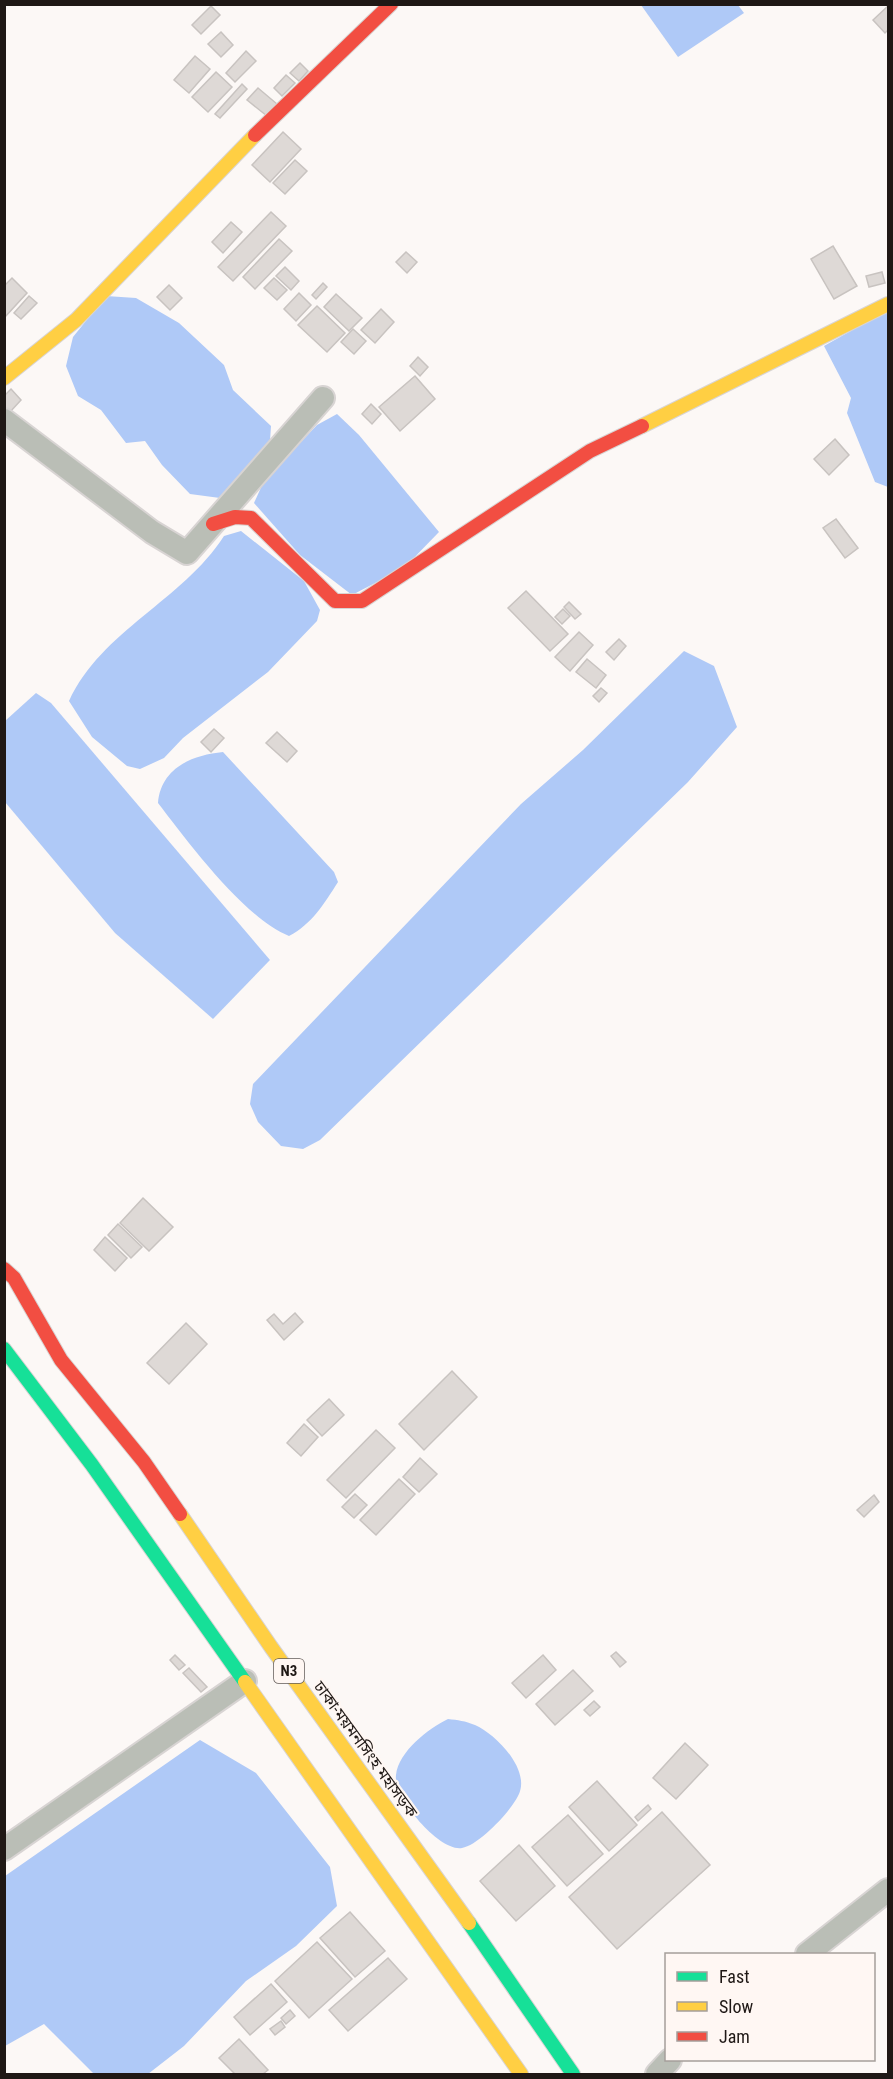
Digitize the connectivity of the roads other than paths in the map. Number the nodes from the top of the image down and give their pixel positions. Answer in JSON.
{"nodes":[{"id":1,"x":391,"y":4,"type":"edge"},
{"id":2,"x":888,"y":304,"type":"edge"},
{"id":3,"x":4,"y":378,"type":"edge"},
{"id":4,"x":323,"y":398,"type":"dead end"},
{"id":5,"x":4,"y":420,"type":"edge"},
{"id":6,"x":213,"y":524,"type":"junction"},
{"id":7,"x":4,"y":1269,"type":"edge"},
{"id":8,"x":4,"y":1349,"type":"edge"},
{"id":9,"x":245,"y":1681,"type":"junction"},
{"id":10,"x":4,"y":1849,"type":"edge"},
{"id":11,"x":888,"y":1890,"type":"edge"},
{"id":12,"x":808,"y":1953,"type":"edge"},
{"id":13,"x":669,"y":2061,"type":"edge"},
{"id":14,"x":521,"y":2074,"type":"edge"},
{"id":15,"x":573,"y":2074,"type":"edge"},
{"id":16,"x":657,"y":2074,"type":"edge"}],
"edges":[{"from":1,"to":3,"type":"main road"},
{"from":2,"to":6,"type":"main road"},
{"from":4,"to":6,"type":"street"},
{"from":5,"to":6,"type":"street"},
{"from":7,"to":15,"type":"main road","name":"ঢাকা-ময়মনসিংহ মহাসড়ক","number":"N3"},
{"from":8,"to":9,"type":"main road","number":"N3"},
{"from":9,"to":10,"type":"street"},
{"from":9,"to":14,"type":"main road","number":"N3"},
{"from":11,"to":12,"type":"street"},
{"from":13,"to":16,"type":"street"}]}
